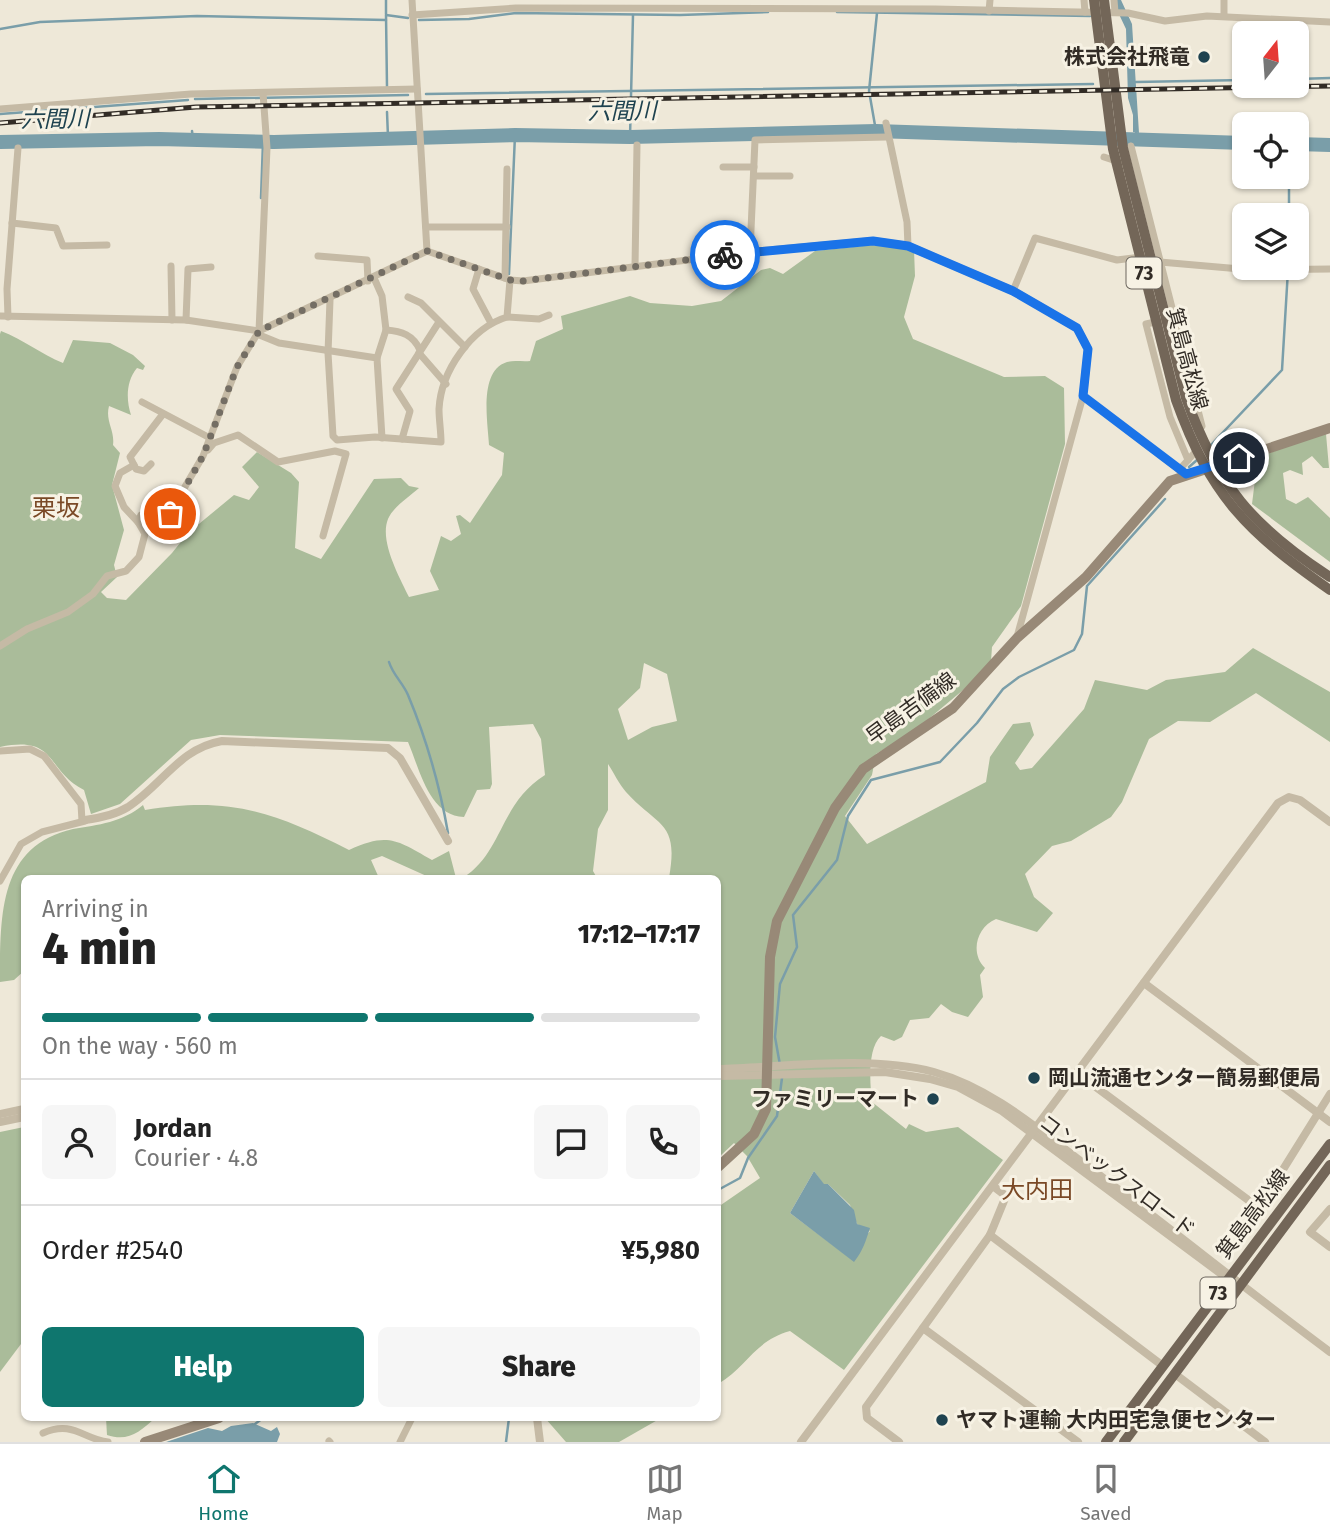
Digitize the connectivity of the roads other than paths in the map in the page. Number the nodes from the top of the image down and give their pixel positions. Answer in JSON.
{"nodes":[{"id":1,"x":412,"y":0,"type":"edge"},
{"id":2,"x":989,"y":0,"type":"edge"},
{"id":3,"x":1084,"y":0,"type":"edge"},
{"id":4,"x":1114,"y":0,"type":"edge"},
{"id":5,"x":1224,"y":0,"type":"edge"},
{"id":6,"x":1102,"y":8,"type":"edge"},
{"id":7,"x":989,"y":11,"type":"junction"},
{"id":8,"x":412,"y":15,"type":"junction"},
{"id":9,"x":1224,"y":16,"type":"junction"},
{"id":10,"x":1330,"y":22,"type":"edge"},
{"id":11,"x":417,"y":89,"type":"junction"},
{"id":12,"x":263,"y":96,"type":"junction"},
{"id":13,"x":0,"y":109,"type":"edge"},
{"id":14,"x":886,"y":123,"type":"dead end"},
{"id":15,"x":887,"y":137,"type":"junction"},
{"id":16,"x":637,"y":145,"type":"dead end"},
{"id":17,"x":1131,"y":146,"type":"dead end"},
{"id":18,"x":18,"y":148,"type":"dead end"},
{"id":19,"x":1104,"y":157,"type":"dead end"},
{"id":20,"x":723,"y":167,"type":"dead end"},
{"id":21,"x":754,"y":167,"type":"junction"},
{"id":22,"x":1137,"y":167,"type":"junction"},
{"id":23,"x":507,"y":169,"type":"dead end"},
{"id":24,"x":754,"y":176,"type":"junction"},
{"id":25,"x":790,"y":176,"type":"dead end"},
{"id":26,"x":12,"y":223,"type":"junction"},
{"id":27,"x":426,"y":227,"type":"junction"},
{"id":28,"x":507,"y":227,"type":"junction"},
{"id":29,"x":107,"y":244,"type":"dead end"},
{"id":30,"x":908,"y":246,"type":"junction"},
{"id":31,"x":427,"y":251,"type":"junction"},
{"id":32,"x":750,"y":252,"type":"junction"},
{"id":33,"x":318,"y":256,"type":"dead end"},
{"id":34,"x":1160,"y":262,"type":"junction"},
{"id":35,"x":171,"y":266,"type":"dead end"},
{"id":36,"x":211,"y":267,"type":"dead end"},
{"id":37,"x":635,"y":267,"type":"junction"},
{"id":38,"x":1232,"y":268,"type":"edge"},
{"id":39,"x":1309,"y":268,"type":"edge"},
{"id":40,"x":479,"y":269,"type":"junction"},
{"id":41,"x":1330,"y":269,"type":"edge"},
{"id":42,"x":371,"y":279,"type":"junction"},
{"id":43,"x":507,"y":279,"type":"junction"},
{"id":44,"x":1013,"y":291,"type":"junction"},
{"id":45,"x":408,"y":296,"type":"dead end"},
{"id":46,"x":330,"y":300,"type":"junction"},
{"id":47,"x":549,"y":315,"type":"dead end"},
{"id":48,"x":4,"y":317,"type":"edge"},
{"id":49,"x":507,"y":317,"type":"junction"},
{"id":50,"x":1174,"y":318,"type":"junction"},
{"id":51,"x":172,"y":320,"type":"junction"},
{"id":52,"x":186,"y":320,"type":"junction"},
{"id":53,"x":439,"y":323,"type":"junction"},
{"id":54,"x":491,"y":323,"type":"junction"},
{"id":55,"x":386,"y":330,"type":"junction"},
{"id":56,"x":258,"y":332,"type":"junction"},
{"id":57,"x":464,"y":346,"type":"junction"},
{"id":58,"x":328,"y":348,"type":"junction"},
{"id":59,"x":419,"y":351,"type":"junction"},
{"id":60,"x":376,"y":358,"type":"junction"},
{"id":61,"x":446,"y":384,"type":"junction"},
{"id":62,"x":1083,"y":396,"type":"junction"},
{"id":63,"x":142,"y":402,"type":"dead end"},
{"id":64,"x":163,"y":414,"type":"junction"},
{"id":65,"x":1330,"y":428,"type":"edge"},
{"id":66,"x":333,"y":436,"type":"junction"},
{"id":67,"x":210,"y":438,"type":"junction"},
{"id":68,"x":382,"y":438,"type":"junction"},
{"id":69,"x":402,"y":439,"type":"junction"},
{"id":70,"x":335,"y":451,"type":"junction"},
{"id":71,"x":203,"y":456,"type":"junction"},
{"id":72,"x":1188,"y":460,"type":"junction"},
{"id":73,"x":151,"y":464,"type":"dead end"},
{"id":74,"x":134,"y":466,"type":"junction"},
{"id":75,"x":1183,"y":472,"type":"junction"},
{"id":76,"x":1245,"y":517,"type":"junction"},
{"id":77,"x":138,"y":522,"type":"junction"},
{"id":78,"x":323,"y":536,"type":"dead end"},
{"id":79,"x":1330,"y":577,"type":"edge"},
{"id":80,"x":1330,"y":590,"type":"edge"},
{"id":81,"x":1017,"y":638,"type":"junction"},
{"id":82,"x":0,"y":646,"type":"edge"},
{"id":83,"x":0,"y":751,"type":"edge"},
{"id":84,"x":84,"y":821,"type":"junction"},
{"id":85,"x":1330,"y":822,"type":"edge"},
{"id":86,"x":448,"y":841,"type":"dead end"},
{"id":87,"x":0,"y":881,"type":"edge"},
{"id":88,"x":1144,"y":983,"type":"junction"},
{"id":89,"x":857,"y":1068,"type":"junction"},
{"id":90,"x":721,"y":1069,"type":"edge"},
{"id":91,"x":1077,"y":1073,"type":"junction"},
{"id":92,"x":721,"y":1076,"type":"edge"},
{"id":93,"x":1330,"y":1094,"type":"edge"},
{"id":94,"x":21,"y":1110,"type":"edge"},
{"id":95,"x":1317,"y":1112,"type":"junction"},
{"id":96,"x":0,"y":1114,"type":"edge"},
{"id":97,"x":21,"y":1118,"type":"edge"},
{"id":98,"x":1329,"y":1121,"type":"edge"},
{"id":99,"x":0,"y":1122,"type":"edge"},
{"id":100,"x":1034,"y":1131,"type":"junction"},
{"id":101,"x":1330,"y":1144,"type":"edge"},
{"id":102,"x":721,"y":1164,"type":"edge"},
{"id":103,"x":1330,"y":1165,"type":"edge"},
{"id":104,"x":993,"y":1186,"type":"junction"},
{"id":105,"x":1330,"y":1209,"type":"edge"},
{"id":106,"x":989,"y":1235,"type":"junction"},
{"id":107,"x":1330,"y":1247,"type":"edge"},
{"id":108,"x":1229,"y":1277,"type":"junction"},
{"id":109,"x":1241,"y":1286,"type":"junction"},
{"id":110,"x":923,"y":1328,"type":"junction"},
{"id":111,"x":1330,"y":1352,"type":"edge"},
{"id":112,"x":1163,"y":1366,"type":"junction"},
{"id":113,"x":1175,"y":1374,"type":"junction"},
{"id":114,"x":210,"y":1421,"type":"edge"},
{"id":115,"x":410,"y":1421,"type":"edge"},
{"id":116,"x":537,"y":1421,"type":"edge"},
{"id":117,"x":43,"y":1433,"type":"dead end"},
{"id":118,"x":108,"y":1442,"type":"edge"},
{"id":119,"x":145,"y":1442,"type":"edge"},
{"id":120,"x":400,"y":1442,"type":"edge"},
{"id":121,"x":540,"y":1442,"type":"edge"},
{"id":122,"x":801,"y":1442,"type":"edge"},
{"id":123,"x":899,"y":1442,"type":"edge"},
{"id":124,"x":1077,"y":1442,"type":"edge"},
{"id":125,"x":1107,"y":1442,"type":"edge"},
{"id":126,"x":1124,"y":1442,"type":"edge"},
{"id":127,"x":1265,"y":1442,"type":"edge"}],
"edges":[{"from":1,"to":8,"type":"street"},
{"from":2,"to":7,"type":"street"},
{"from":3,"to":6,"type":"street"},
{"from":4,"to":6,"type":"street"},
{"from":5,"to":9,"type":"street"},
{"from":6,"to":7,"type":"street"},
{"from":6,"to":9,"type":"street"},
{"from":6,"to":76,"type":"main road","name":"箕島高松線","number":"73"},
{"from":7,"to":8,"type":"street"},
{"from":8,"to":11,"type":"street"},
{"from":9,"to":10,"type":"street"},
{"from":11,"to":12,"type":"street"},
{"from":11,"to":27,"type":"street"},
{"from":12,"to":13,"type":"street"},
{"from":12,"to":56,"type":"street"},
{"from":14,"to":15,"type":"street"},
{"from":15,"to":21,"type":"street"},
{"from":15,"to":30,"type":"street"},
{"from":16,"to":37,"type":"street"},
{"from":17,"to":22,"type":"street"},
{"from":18,"to":26,"type":"street"},
{"from":19,"to":22,"type":"street"},
{"from":20,"to":21,"type":"street"},
{"from":21,"to":24,"type":"street"},
{"from":22,"to":34,"type":"street"},
{"from":23,"to":28,"type":"street"},
{"from":24,"to":25,"type":"street"},
{"from":24,"to":32,"type":"street"},
{"from":26,"to":29,"type":"street"},
{"from":26,"to":48,"type":"street"},
{"from":27,"to":28,"type":"street"},
{"from":27,"to":31,"type":"street"},
{"from":28,"to":43,"type":"street"},
{"from":30,"to":32,"type":"street"},
{"from":30,"to":44,"type":"street"},
{"from":31,"to":40,"type":"street"},
{"from":31,"to":42,"type":"street"},
{"from":32,"to":37,"type":"street"},
{"from":33,"to":42,"type":"street"},
{"from":34,"to":38,"type":"street"},
{"from":34,"to":44,"type":"street"},
{"from":34,"to":50,"type":"street"},
{"from":35,"to":51,"type":"street"},
{"from":36,"to":52,"type":"street"},
{"from":37,"to":43,"type":"street"},
{"from":39,"to":41,"type":"street"},
{"from":40,"to":43,"type":"street"},
{"from":40,"to":54,"type":"street"},
{"from":42,"to":46,"type":"street"},
{"from":42,"to":55,"type":"street"},
{"from":43,"to":49,"type":"street"},
{"from":44,"to":62,"type":"street"},
{"from":45,"to":53,"type":"street"},
{"from":46,"to":56,"type":"street"},
{"from":46,"to":58,"type":"street"},
{"from":47,"to":49,"type":"street"},
{"from":48,"to":51,"type":"street"},
{"from":49,"to":54,"type":"street"},
{"from":50,"to":72,"type":"street"},
{"from":50,"to":72,"type":"street"},
{"from":51,"to":52,"type":"street"},
{"from":52,"to":56,"type":"street"},
{"from":53,"to":57,"type":"street"},
{"from":53,"to":59,"type":"street"},
{"from":54,"to":57,"type":"street"},
{"from":55,"to":59,"type":"street"},
{"from":55,"to":60,"type":"street"},
{"from":56,"to":58,"type":"street"},
{"from":56,"to":67,"type":"street"},
{"from":57,"to":61,"type":"street"},
{"from":58,"to":60,"type":"street"},
{"from":58,"to":66,"type":"street"},
{"from":59,"to":61,"type":"street"},
{"from":59,"to":69,"type":"street"},
{"from":60,"to":68,"type":"street"},
{"from":61,"to":69,"type":"street"},
{"from":62,"to":75,"type":"street"},
{"from":62,"to":81,"type":"street"},
{"from":63,"to":64,"type":"street"},
{"from":64,"to":67,"type":"street"},
{"from":64,"to":74,"type":"street"},
{"from":65,"to":75,"type":"main road","name":"早島吉備線"},
{"from":66,"to":68,"type":"street"},
{"from":66,"to":70,"type":"street"},
{"from":67,"to":71,"type":"street"},
{"from":68,"to":69,"type":"street"},
{"from":70,"to":71,"type":"street"},
{"from":70,"to":78,"type":"street"},
{"from":71,"to":77,"type":"street"},
{"from":72,"to":75,"type":"street"},
{"from":73,"to":74,"type":"street"},
{"from":74,"to":77,"type":"street"},
{"from":75,"to":81,"type":"main road","name":"早島吉備線"},
{"from":76,"to":79,"type":"main road","name":"箕島高松線","number":"73"},
{"from":76,"to":80,"type":"main road","name":"箕島高松線","number":"73"},
{"from":77,"to":82,"type":"street"},
{"from":81,"to":102,"type":"main road","name":"早島吉備線"},
{"from":83,"to":84,"type":"street"},
{"from":84,"to":86,"type":"street"},
{"from":84,"to":87,"type":"street"},
{"from":85,"to":88,"type":"street"},
{"from":88,"to":91,"type":"street"},
{"from":88,"to":95,"type":"street"},
{"from":89,"to":90,"type":"street","name":"コンベックスロード"},
{"from":89,"to":92,"type":"street","name":"コンベックスロード"},
{"from":89,"to":100,"type":"street","name":"コンベックスロード"},
{"from":91,"to":95,"type":"street"},
{"from":91,"to":100,"type":"street"},
{"from":93,"to":95,"type":"street"},
{"from":94,"to":96,"type":"street"},
{"from":95,"to":98,"type":"street"},
{"from":97,"to":99,"type":"street"},
{"from":100,"to":104,"type":"street"},
{"from":100,"to":108,"type":"street","name":"コンベックスロード"},
{"from":101,"to":108,"type":"main road","name":"箕島高松線","number":"73"},
{"from":103,"to":109,"type":"main road","name":"箕島高松線","number":"73"},
{"from":104,"to":106,"type":"street"},
{"from":104,"to":122,"type":"street"},
{"from":105,"to":107,"type":"street"},
{"from":106,"to":110,"type":"street"},
{"from":106,"to":112,"type":"street"},
{"from":108,"to":109,"type":"street","name":"コンベックスロード"},
{"from":108,"to":112,"type":"main road","name":"箕島高松線","number":"73"},
{"from":109,"to":111,"type":"street","name":"コンベックスロード"},
{"from":109,"to":113,"type":"main road","name":"箕島高松線","number":"73"},
{"from":110,"to":123,"type":"street"},
{"from":110,"to":124,"type":"street"},
{"from":112,"to":125,"type":"main road","name":"箕島高松線","number":"73"},
{"from":113,"to":126,"type":"main road","name":"箕島高松線","number":"73"},
{"from":113,"to":127,"type":"street"},
{"from":114,"to":119,"type":"main road"},
{"from":115,"to":120,"type":"street"},
{"from":116,"to":121,"type":"street"},
{"from":117,"to":118,"type":"street"}]}
